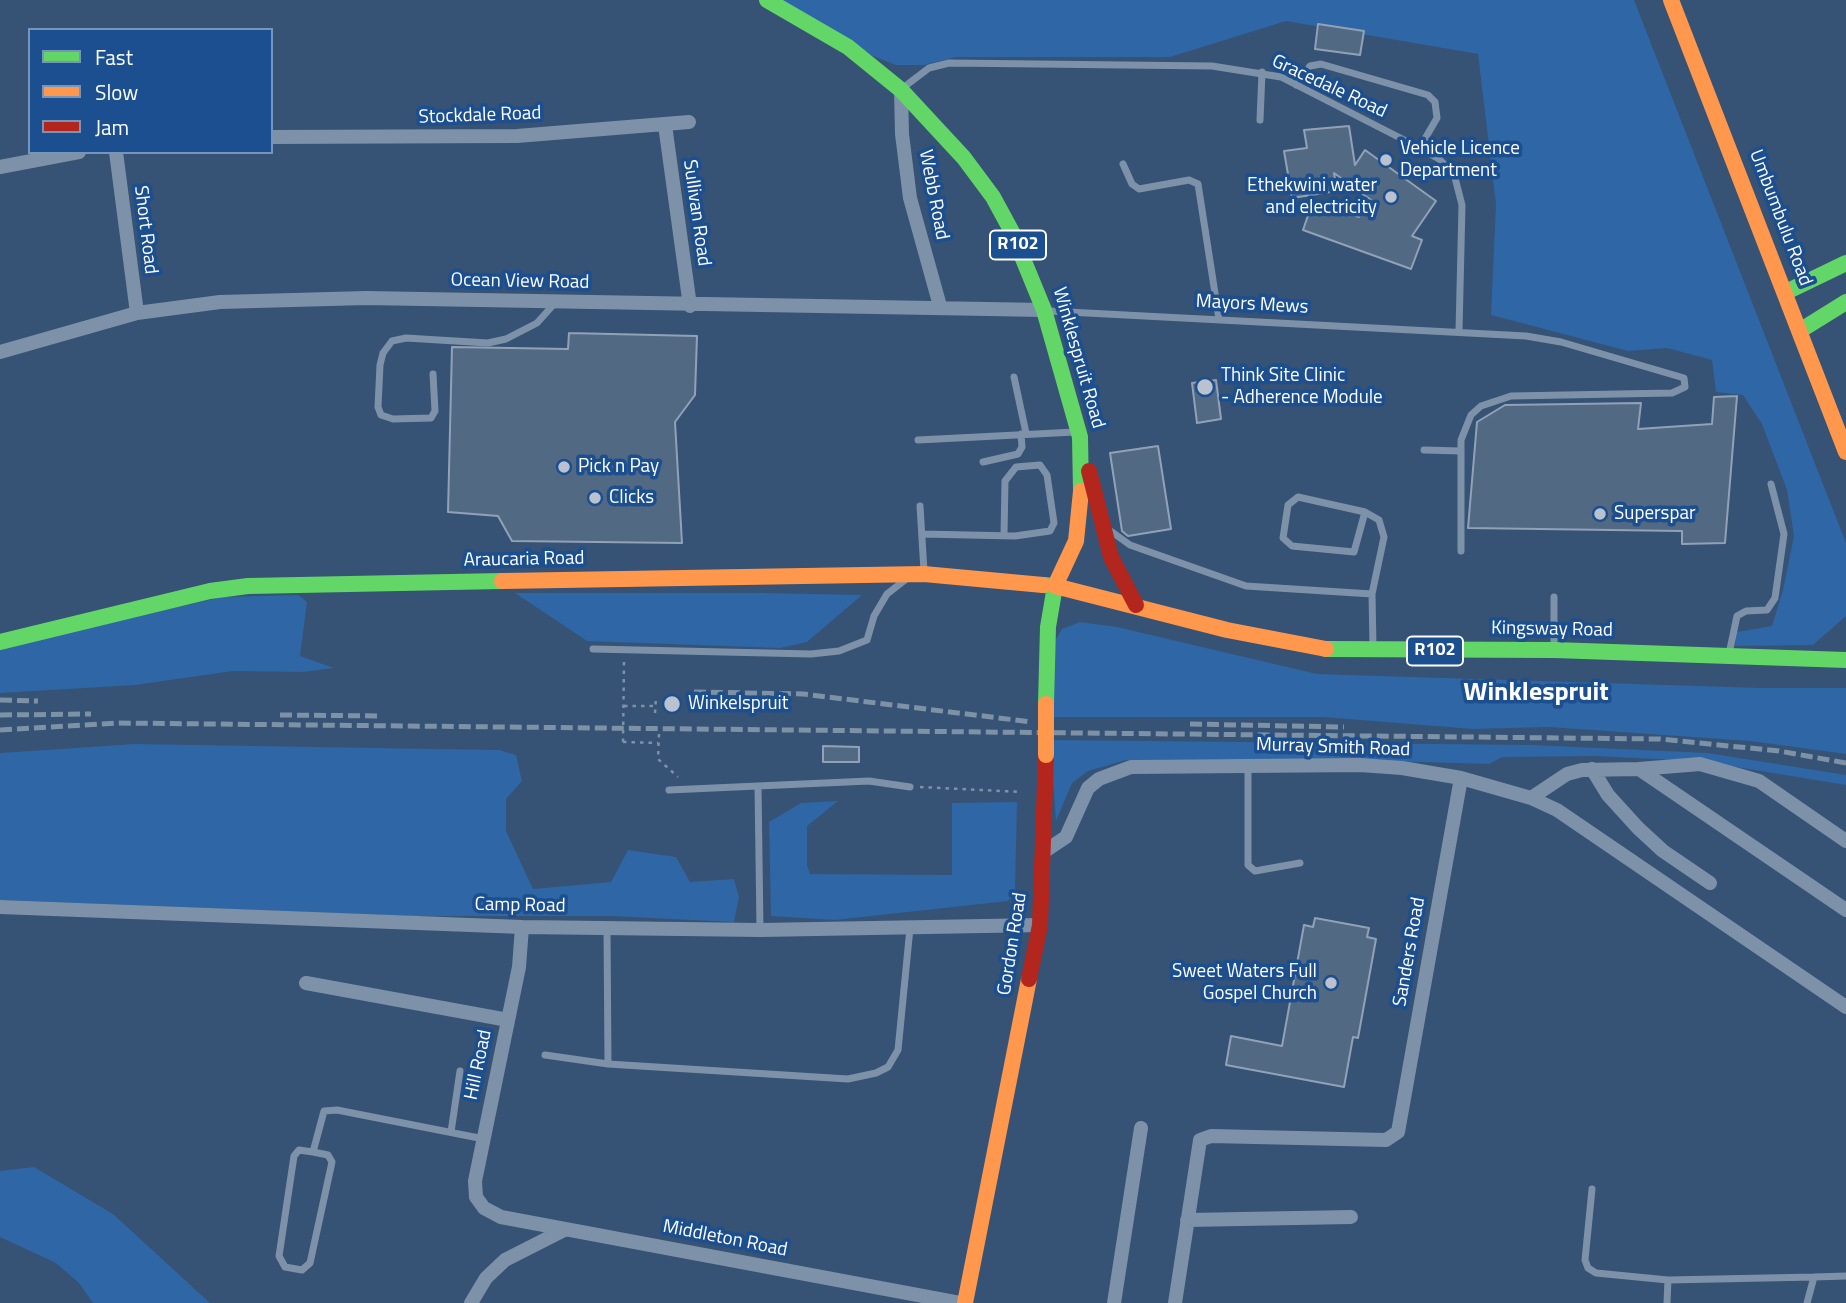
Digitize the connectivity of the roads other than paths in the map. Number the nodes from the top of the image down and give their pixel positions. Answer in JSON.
{"nodes":[{"id":1,"x":767,"y":0,"type":"edge"},
{"id":2,"x":1671,"y":0,"type":"edge"},
{"id":3,"x":1262,"y":72,"type":"junction"},
{"id":4,"x":1296,"y":85,"type":"junction"},
{"id":5,"x":901,"y":90,"type":"junction"},
{"id":6,"x":1260,"y":120,"type":"dead end"},
{"id":7,"x":689,"y":122,"type":"dead end"},
{"id":8,"x":665,"y":125,"type":"junction"},
{"id":9,"x":273,"y":136,"type":"edge"},
{"id":10,"x":1419,"y":149,"type":"junction"},
{"id":11,"x":68,"y":154,"type":"edge"},
{"id":12,"x":116,"y":154,"type":"edge"},
{"id":13,"x":1123,"y":164,"type":"dead end"},
{"id":14,"x":0,"y":167,"type":"edge"},
{"id":15,"x":1846,"y":263,"type":"edge"},
{"id":16,"x":1786,"y":292,"type":"junction"},
{"id":17,"x":1846,"y":302,"type":"edge"},
{"id":18,"x":555,"y":303,"type":"junction"},
{"id":19,"x":690,"y":306,"type":"junction"},
{"id":20,"x":940,"y":306,"type":"junction"},
{"id":21,"x":1044,"y":310,"type":"junction"},
{"id":22,"x":137,"y":313,"type":"junction"},
{"id":23,"x":1219,"y":319,"type":"junction"},
{"id":24,"x":1801,"y":330,"type":"junction"},
{"id":25,"x":1459,"y":331,"type":"junction"},
{"id":26,"x":0,"y":352,"type":"edge"},
{"id":27,"x":433,"y":374,"type":"dead end"},
{"id":28,"x":1014,"y":377,"type":"dead end"},
{"id":29,"x":1023,"y":434,"type":"junction"},
{"id":30,"x":1080,"y":435,"type":"junction"},
{"id":31,"x":918,"y":440,"type":"dead end"},
{"id":32,"x":1424,"y":450,"type":"dead end"},
{"id":33,"x":1460,"y":451,"type":"junction"},
{"id":34,"x":1846,"y":453,"type":"edge"},
{"id":35,"x":983,"y":462,"type":"dead end"},
{"id":36,"x":1771,"y":484,"type":"dead end"},
{"id":37,"x":920,"y":506,"type":"dead end"},
{"id":38,"x":1099,"y":510,"type":"junction"},
{"id":39,"x":1366,"y":512,"type":"junction"},
{"id":40,"x":922,"y":534,"type":"junction"},
{"id":41,"x":1004,"y":535,"type":"junction"},
{"id":42,"x":1461,"y":551,"type":"dead end"},
{"id":43,"x":924,"y":574,"type":"junction"},
{"id":44,"x":1055,"y":586,"type":"junction"},
{"id":45,"x":1372,"y":594,"type":"junction"},
{"id":46,"x":1554,"y":597,"type":"dead end"},
{"id":47,"x":1136,"y":605,"type":"junction"},
{"id":48,"x":0,"y":642,"type":"edge"},
{"id":49,"x":1846,"y":644,"type":"edge"},
{"id":50,"x":593,"y":649,"type":"dead end"},
{"id":51,"x":1554,"y":650,"type":"junction"},
{"id":52,"x":1373,"y":652,"type":"junction"},
{"id":53,"x":1729,"y":654,"type":"junction"},
{"id":54,"x":1823,"y":658,"type":"junction"},
{"id":55,"x":1846,"y":660,"type":"edge"},
{"id":56,"x":1248,"y":765,"type":"junction"},
{"id":57,"x":1592,"y":769,"type":"junction"},
{"id":58,"x":1639,"y":769,"type":"junction"},
{"id":59,"x":1461,"y":778,"type":"junction"},
{"id":60,"x":758,"y":786,"type":"junction"},
{"id":61,"x":910,"y":787,"type":"road end"},
{"id":62,"x":668,"y":790,"type":"dead end"},
{"id":63,"x":1531,"y":798,"type":"junction"},
{"id":64,"x":1846,"y":841,"type":"edge"},
{"id":65,"x":1045,"y":850,"type":"junction"},
{"id":66,"x":1300,"y":863,"type":"dead end"},
{"id":67,"x":1710,"y":883,"type":"dead end"},
{"id":68,"x":0,"y":907,"type":"edge"},
{"id":69,"x":1846,"y":910,"type":"edge"},
{"id":70,"x":1040,"y":925,"type":"junction"},
{"id":71,"x":607,"y":926,"type":"junction"},
{"id":72,"x":522,"y":927,"type":"junction"},
{"id":73,"x":910,"y":927,"type":"junction"},
{"id":74,"x":760,"y":930,"type":"junction"},
{"id":75,"x":306,"y":983,"type":"dead end"},
{"id":76,"x":1846,"y":1007,"type":"edge"},
{"id":77,"x":508,"y":1020,"type":"junction"},
{"id":78,"x":545,"y":1055,"type":"dead end"},
{"id":79,"x":608,"y":1064,"type":"junction"},
{"id":80,"x":460,"y":1071,"type":"dead end"},
{"id":81,"x":1141,"y":1128,"type":"dead end"},
{"id":82,"x":451,"y":1132,"type":"junction"},
{"id":83,"x":484,"y":1139,"type":"junction"},
{"id":84,"x":313,"y":1152,"type":"junction"},
{"id":85,"x":1592,"y":1189,"type":"dead end"},
{"id":86,"x":484,"y":1208,"type":"joint"},
{"id":87,"x":1351,"y":1217,"type":"dead end"},
{"id":88,"x":1187,"y":1220,"type":"junction"},
{"id":89,"x":566,"y":1229,"type":"junction"},
{"id":90,"x":1846,"y":1276,"type":"edge"},
{"id":91,"x":1814,"y":1277,"type":"junction"},
{"id":92,"x":1668,"y":1280,"type":"junction"},
{"id":93,"x":471,"y":1303,"type":"edge"},
{"id":94,"x":963,"y":1303,"type":"edge"},
{"id":95,"x":1114,"y":1303,"type":"edge"},
{"id":96,"x":1175,"y":1303,"type":"edge"},
{"id":97,"x":1667,"y":1303,"type":"edge"},
{"id":98,"x":1807,"y":1303,"type":"edge"}],
"edges":[{"from":1,"to":5,"type":"main road","name":"Winklespruit Road","number":"R102"},
{"from":2,"to":16,"type":"main road","name":"Umbumbulu Road"},
{"from":3,"to":4,"type":"lane","name":"Gracedale Road"},
{"from":3,"to":5,"type":"lane","name":"Gracedale Road"},
{"from":3,"to":6,"type":"lane"},
{"from":4,"to":10,"type":"lane","name":"Gracedale Road"},
{"from":4,"to":10,"type":"lane"},
{"from":5,"to":20,"type":"street","name":"Webb Road"},
{"from":5,"to":21,"type":"main road","name":"Winklespruit Road","number":"R102"},
{"from":7,"to":8,"type":"street","name":"Stockdale Road"},
{"from":8,"to":9,"type":"street","name":"Stockdale Road"},
{"from":8,"to":19,"type":"street","name":"Sullivan Road"},
{"from":10,"to":25,"type":"lane","name":"Gracedale Road"},
{"from":11,"to":14,"type":"street"},
{"from":12,"to":22,"type":"street","name":"Short Road"},
{"from":13,"to":23,"type":"lane"},
{"from":15,"to":16,"type":"main road"},
{"from":16,"to":24,"type":"main road","name":"Umbumbulu Road"},
{"from":17,"to":24,"type":"main road"},
{"from":18,"to":19,"type":"street","name":"Ocean View Road"},
{"from":18,"to":22,"type":"street","name":"Ocean View Road"},
{"from":18,"to":27,"type":"lane"},
{"from":19,"to":20,"type":"street","name":"Ocean View Road"},
{"from":20,"to":21,"type":"street","name":"Ocean View Road"},
{"from":21,"to":23,"type":"lane","name":"Mayors Mews"},
{"from":21,"to":30,"type":"main road","name":"Winklespruit Road","number":"R102"},
{"from":22,"to":26,"type":"street","name":"Ocean View Road"},
{"from":23,"to":25,"type":"lane","name":"Mayors Mews"},
{"from":24,"to":34,"type":"main road","name":"Umbumbulu Road"},
{"from":25,"to":33,"type":"lane","name":"Mayors Mews"},
{"from":28,"to":29,"type":"lane"},
{"from":29,"to":30,"type":"lane"},
{"from":29,"to":31,"type":"lane"},
{"from":29,"to":35,"type":"lane"},
{"from":30,"to":38,"type":"main road"},
{"from":30,"to":44,"type":"main road","name":"Winklespruit Road","number":"R102"},
{"from":32,"to":33,"type":"lane"},
{"from":33,"to":42,"type":"lane"},
{"from":36,"to":53,"type":"lane"},
{"from":37,"to":40,"type":"lane"},
{"from":38,"to":45,"type":"lane"},
{"from":38,"to":47,"type":"main road"},
{"from":39,"to":39,"type":"lane"},
{"from":39,"to":45,"type":"lane"},
{"from":40,"to":41,"type":"lane"},
{"from":40,"to":43,"type":"lane"},
{"from":41,"to":41,"type":"lane"},
{"from":43,"to":44,"type":"main road","name":"Araucaria Road"},
{"from":43,"to":48,"type":"main road","name":"Araucaria Road"},
{"from":43,"to":50,"type":"lane"},
{"from":44,"to":47,"type":"main road","name":"Kingsway Road","number":"R102"},
{"from":44,"to":65,"type":"main road","name":"Gordon Road","bridge":true},
{"from":45,"to":52,"type":"lane"},
{"from":46,"to":51,"type":"lane"},
{"from":47,"to":52,"type":"main road","name":"Kingsway Road","number":"R102"},
{"from":49,"to":54,"type":"main road"},
{"from":51,"to":52,"type":"main road","name":"Kingsway Road","number":"R102"},
{"from":51,"to":53,"type":"main road","name":"Kingsway Road","number":"R102"},
{"from":53,"to":54,"type":"main road","name":"Kingsway Road","number":"R102"},
{"from":54,"to":55,"type":"main road","name":"Kingsway Road","number":"R102"},
{"from":56,"to":59,"type":"street","name":"Murray Smith Road"},
{"from":56,"to":65,"type":"street","name":"Murray Smith Road"},
{"from":56,"to":66,"type":"lane"},
{"from":57,"to":58,"type":"street"},
{"from":57,"to":63,"type":"street"},
{"from":57,"to":67,"type":"street"},
{"from":58,"to":64,"type":"street"},
{"from":58,"to":69,"type":"street"},
{"from":59,"to":63,"type":"street","name":"Murray Smith Road"},
{"from":59,"to":88,"type":"street","name":"Sanders Road"},
{"from":60,"to":61,"type":"lane"},
{"from":60,"to":62,"type":"lane"},
{"from":60,"to":74,"type":"lane"},
{"from":63,"to":76,"type":"street","name":"Murray Smith Road"},
{"from":65,"to":70,"type":"main road","name":"Gordon Road"},
{"from":68,"to":72,"type":"street","name":"Camp Road"},
{"from":70,"to":73,"type":"street","name":"Camp Road"},
{"from":70,"to":94,"type":"main road","name":"Gordon Road"},
{"from":71,"to":72,"type":"street","name":"Camp Road"},
{"from":71,"to":74,"type":"street","name":"Camp Road"},
{"from":71,"to":79,"type":"lane"},
{"from":72,"to":77,"type":"street","name":"Hill Road"},
{"from":73,"to":74,"type":"street","name":"Camp Road"},
{"from":73,"to":79,"type":"lane"},
{"from":75,"to":77,"type":"street"},
{"from":77,"to":83,"type":"street","name":"Hill Road"},
{"from":78,"to":79,"type":"lane"},
{"from":80,"to":82,"type":"lane"},
{"from":81,"to":95,"type":"street"},
{"from":82,"to":83,"type":"lane"},
{"from":82,"to":84,"type":"lane"},
{"from":83,"to":86,"type":"street","name":"Hill Road"},
{"from":84,"to":84,"type":"lane"},
{"from":85,"to":92,"type":"lane"},
{"from":86,"to":89,"type":"street","name":"Middleton Road"},
{"from":87,"to":88,"type":"street"},
{"from":88,"to":96,"type":"street"},
{"from":89,"to":93,"type":"street"},
{"from":89,"to":94,"type":"street","name":"Middleton Road"},
{"from":90,"to":91,"type":"lane"},
{"from":91,"to":92,"type":"lane"},
{"from":91,"to":98,"type":"lane"},
{"from":92,"to":97,"type":"lane"}]}
